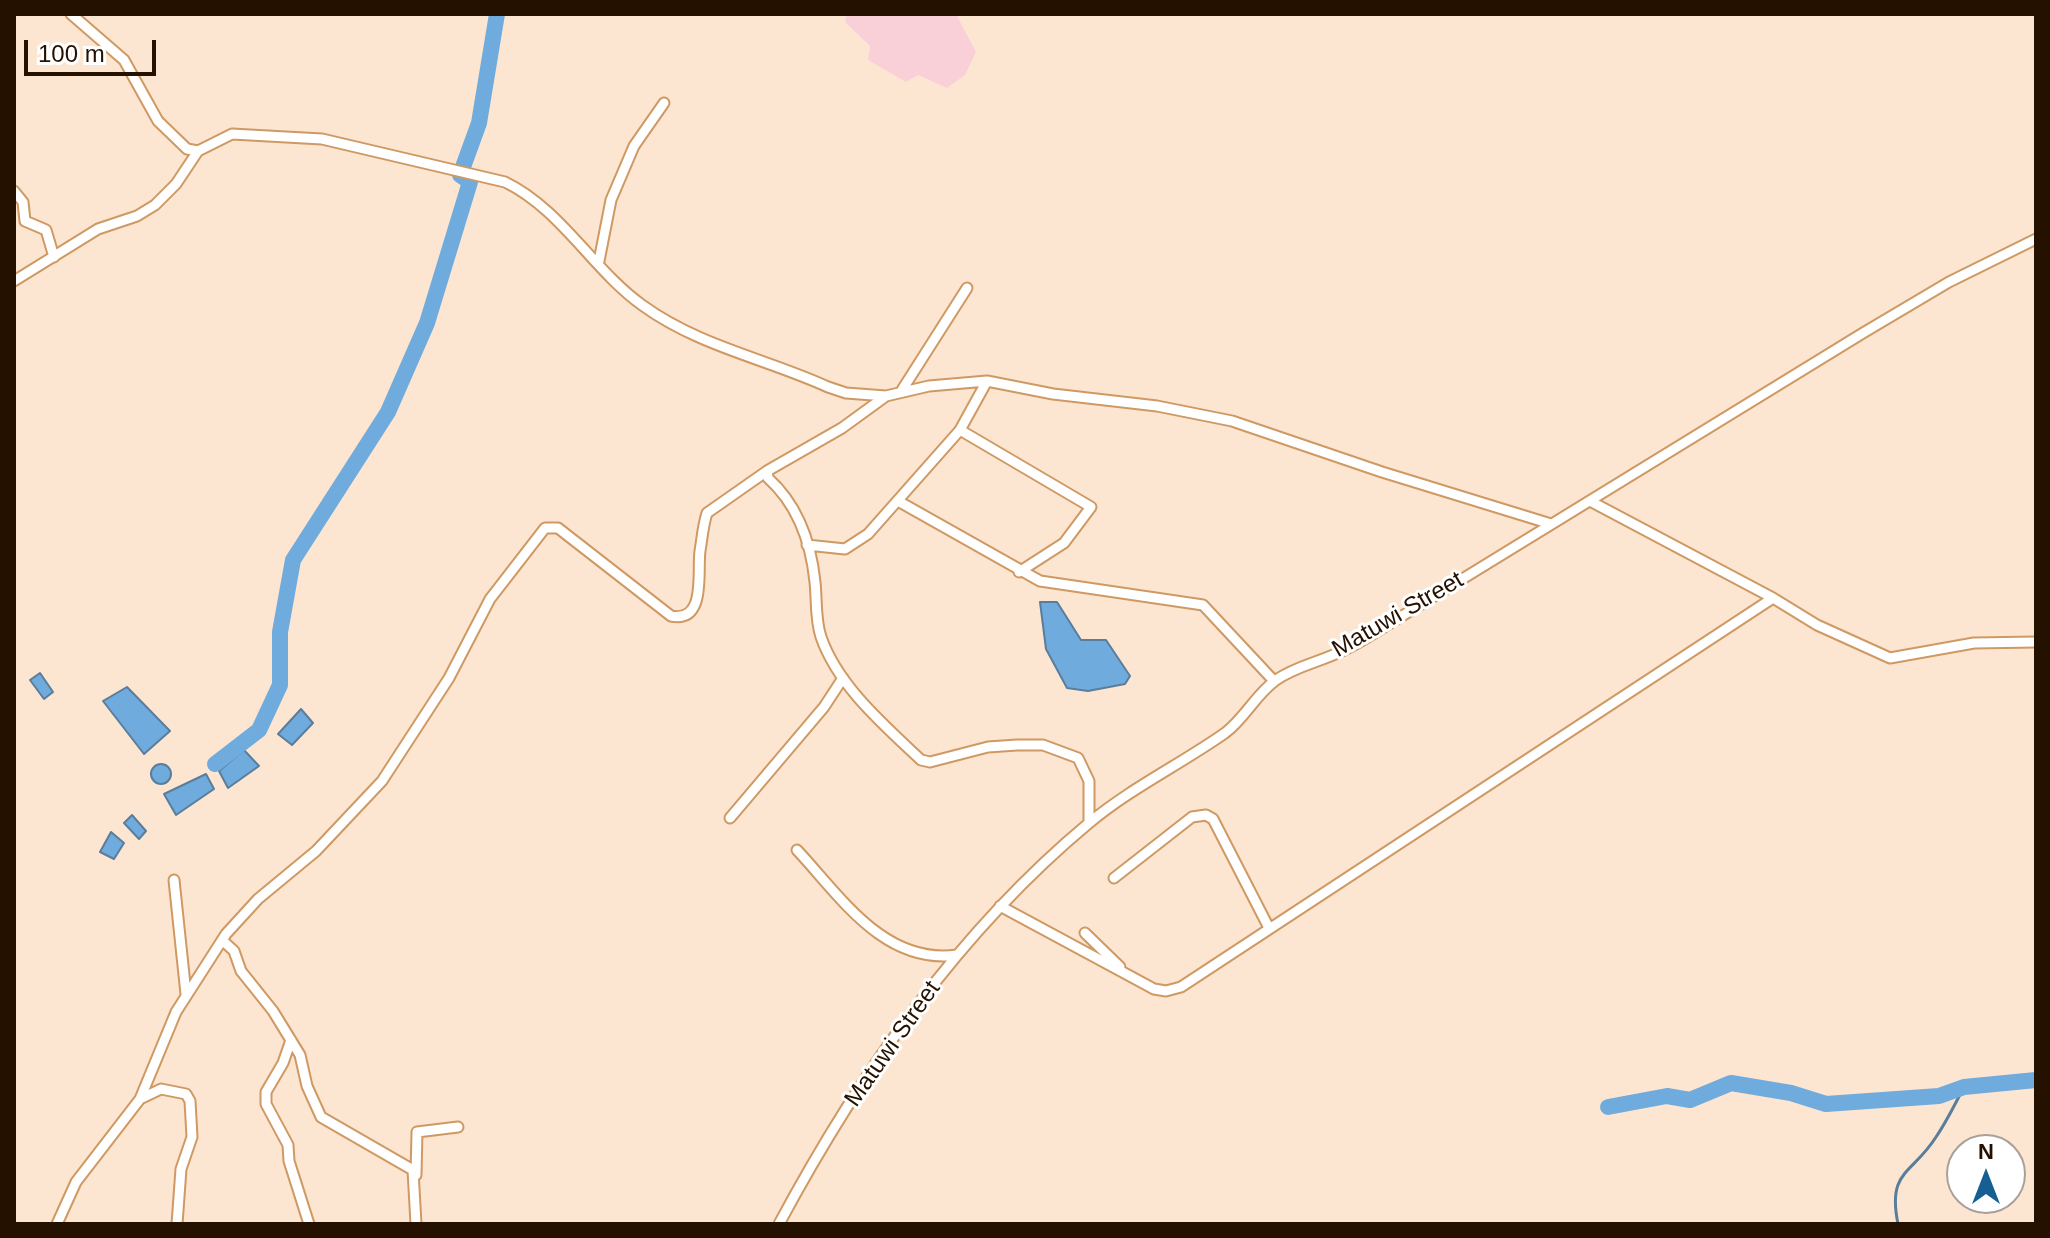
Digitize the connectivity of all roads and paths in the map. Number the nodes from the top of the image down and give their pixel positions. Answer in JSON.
{"nodes":[{"id":1,"x":71,"y":14,"type":"edge"},
{"id":2,"x":664,"y":103,"type":"dead end"},
{"id":3,"x":198,"y":151,"type":"junction"},
{"id":4,"x":14,"y":191,"type":"edge"},
{"id":5,"x":2036,"y":239,"type":"edge"},
{"id":6,"x":54,"y":257,"type":"junction"},
{"id":7,"x":599,"y":261,"type":"junction"},
{"id":8,"x":14,"y":281,"type":"edge"},
{"id":9,"x":967,"y":288,"type":"dead end"},
{"id":10,"x":987,"y":381,"type":"junction"},
{"id":11,"x":902,"y":390,"type":"junction"},
{"id":12,"x":886,"y":396,"type":"junction"},
{"id":13,"x":960,"y":430,"type":"junction"},
{"id":14,"x":767,"y":471,"type":"junction"},
{"id":15,"x":898,"y":501,"type":"junction"},
{"id":16,"x":1590,"y":501,"type":"junction"},
{"id":17,"x":1551,"y":524,"type":"junction"},
{"id":18,"x":807,"y":545,"type":"junction"},
{"id":19,"x":1019,"y":572,"type":"junction"},
{"id":20,"x":1773,"y":598,"type":"junction"},
{"id":21,"x":2036,"y":642,"type":"edge"},
{"id":22,"x":843,"y":678,"type":"junction"},
{"id":23,"x":1274,"y":681,"type":"junction"},
{"id":24,"x":730,"y":818,"type":"dead end"},
{"id":25,"x":1089,"y":823,"type":"junction"},
{"id":26,"x":797,"y":850,"type":"dead end"},
{"id":27,"x":1114,"y":878,"type":"dead end"},
{"id":28,"x":174,"y":880,"type":"dead end"},
{"id":29,"x":1000,"y":906,"type":"junction"},
{"id":30,"x":1269,"y":928,"type":"junction"},
{"id":31,"x":1085,"y":933,"type":"dead end"},
{"id":32,"x":222,"y":940,"type":"junction"},
{"id":33,"x":957,"y":955,"type":"junction"},
{"id":34,"x":1128,"y":977,"type":"junction"},
{"id":35,"x":186,"y":994,"type":"junction"},
{"id":36,"x":291,"y":1040,"type":"junction"},
{"id":37,"x":140,"y":1099,"type":"junction"},
{"id":38,"x":458,"y":1127,"type":"dead end"},
{"id":39,"x":416,"y":1175,"type":"junction"},
{"id":40,"x":57,"y":1224,"type":"edge"},
{"id":41,"x":177,"y":1224,"type":"edge"},
{"id":42,"x":309,"y":1224,"type":"edge"},
{"id":43,"x":416,"y":1224,"type":"edge"},
{"id":44,"x":779,"y":1224,"type":"edge"}],
"edges":[{"from":1,"to":3,"type":"street"},
{"from":2,"to":7,"type":"street"},
{"from":3,"to":6,"type":"street"},
{"from":3,"to":7,"type":"street"},
{"from":4,"to":6,"type":"street"},
{"from":5,"to":16,"type":"street","name":"Matuwi Street"},
{"from":6,"to":8,"type":"street"},
{"from":7,"to":12,"type":"street"},
{"from":9,"to":11,"type":"street"},
{"from":10,"to":11,"type":"street"},
{"from":10,"to":13,"type":"street"},
{"from":10,"to":17,"type":"street"},
{"from":11,"to":12,"type":"street"},
{"from":12,"to":14,"type":"street"},
{"from":13,"to":15,"type":"street"},
{"from":13,"to":19,"type":"street"},
{"from":14,"to":18,"type":"street"},
{"from":14,"to":32,"type":"street"},
{"from":15,"to":18,"type":"street"},
{"from":15,"to":19,"type":"street"},
{"from":16,"to":17,"type":"street","name":"Matuwi Street"},
{"from":16,"to":20,"type":"street"},
{"from":17,"to":23,"type":"street","name":"Matuwi Street"},
{"from":18,"to":22,"type":"street"},
{"from":19,"to":23,"type":"street"},
{"from":20,"to":21,"type":"street"},
{"from":20,"to":30,"type":"street"},
{"from":22,"to":24,"type":"street"},
{"from":22,"to":25,"type":"street"},
{"from":23,"to":25,"type":"street","name":"Matuwi Street"},
{"from":25,"to":29,"type":"street","name":"Matuwi Street"},
{"from":26,"to":33,"type":"street"},
{"from":27,"to":30,"type":"street"},
{"from":28,"to":35,"type":"street"},
{"from":29,"to":33,"type":"street","name":"Matuwi Street"},
{"from":29,"to":34,"type":"street"},
{"from":30,"to":34,"type":"street"},
{"from":31,"to":34,"type":"street"},
{"from":32,"to":35,"type":"street"},
{"from":32,"to":36,"type":"street"},
{"from":33,"to":44,"type":"street","name":"Matuwi Street"},
{"from":35,"to":37,"type":"street"},
{"from":36,"to":39,"type":"street"},
{"from":36,"to":42,"type":"street"},
{"from":37,"to":40,"type":"street"},
{"from":37,"to":41,"type":"street"},
{"from":38,"to":39,"type":"street"},
{"from":39,"to":43,"type":"street"}]}
